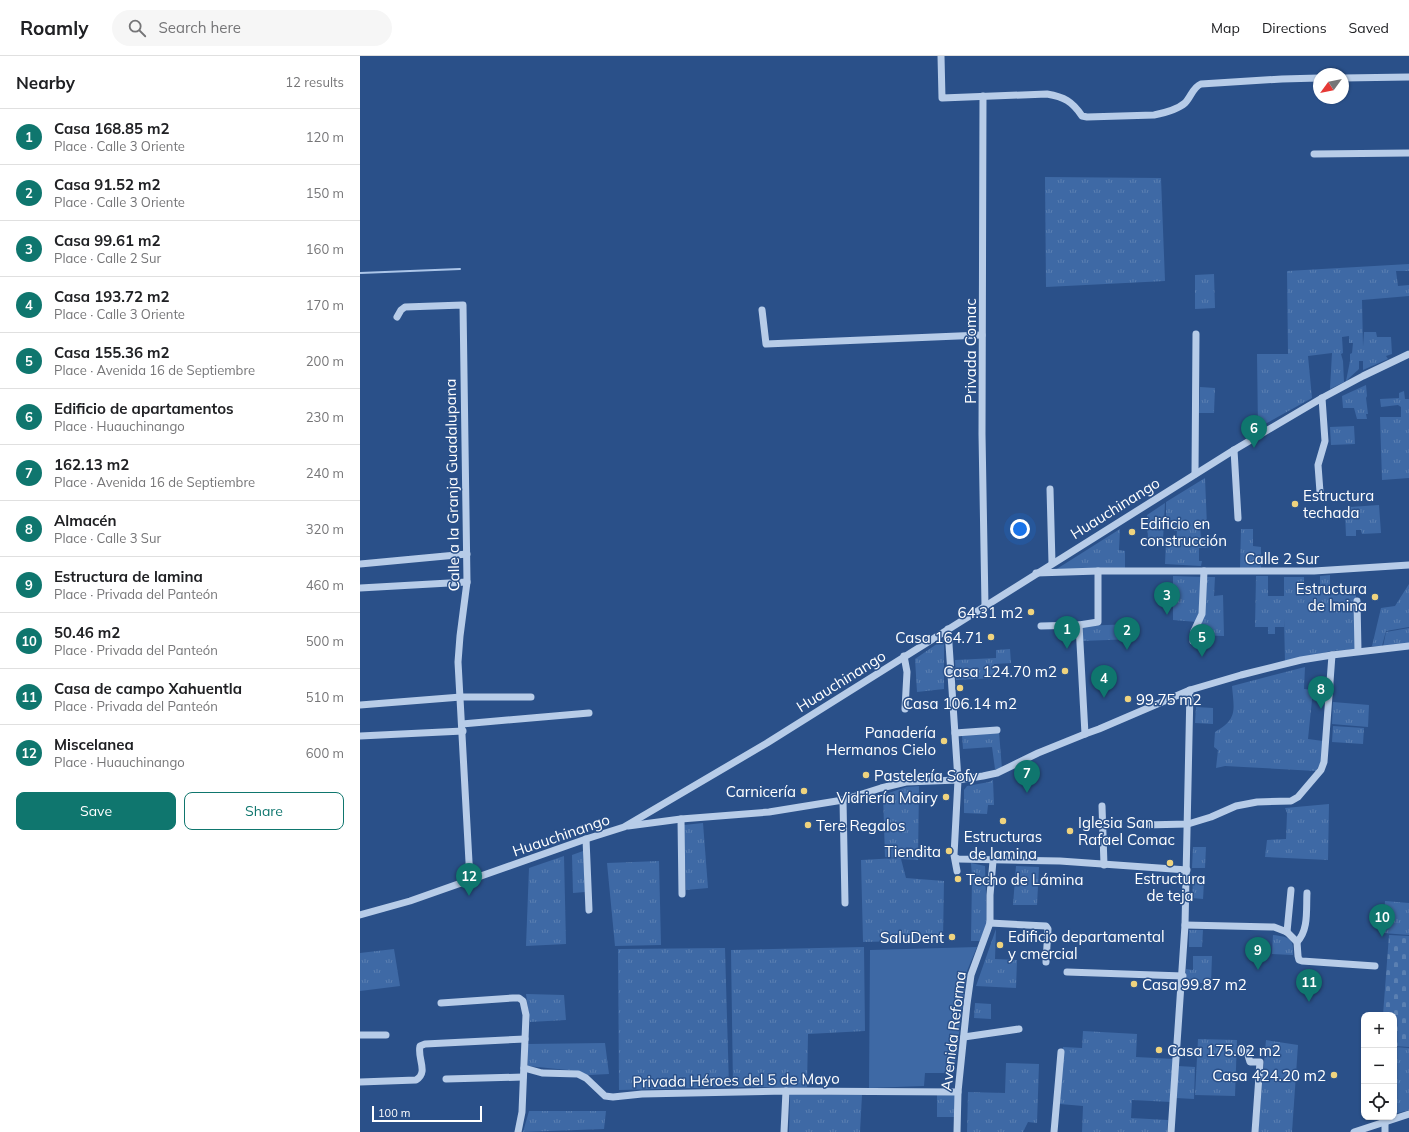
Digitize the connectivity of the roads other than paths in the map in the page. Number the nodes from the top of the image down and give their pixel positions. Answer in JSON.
{"nodes":[{"id":1,"x":941,"y":56,"type":"edge"},
{"id":2,"x":1409,"y":77,"type":"edge"},
{"id":3,"x":1313,"y":78,"type":"edge"},
{"id":4,"x":1349,"y":78,"type":"edge"},
{"id":5,"x":983,"y":96,"type":"junction"},
{"id":6,"x":1409,"y":153,"type":"edge"},
{"id":7,"x":1314,"y":154,"type":"dead end"},
{"id":8,"x":762,"y":310,"type":"dead end"},
{"id":9,"x":397,"y":317,"type":"dead end"},
{"id":10,"x":1196,"y":334,"type":"dead end"},
{"id":11,"x":982,"y":335,"type":"junction"},
{"id":12,"x":1409,"y":354,"type":"edge"},
{"id":13,"x":1322,"y":398,"type":"junction"},
{"id":14,"x":1234,"y":450,"type":"junction"},
{"id":15,"x":1195,"y":474,"type":"junction"},
{"id":16,"x":1050,"y":489,"type":"dead end"},
{"id":17,"x":1320,"y":492,"type":"dead end"},
{"id":18,"x":1238,"y":518,"type":"dead end"},
{"id":19,"x":467,"y":554,"type":"junction"},
{"id":20,"x":1052,"y":563,"type":"junction"},
{"id":21,"x":360,"y":564,"type":"edge"},
{"id":22,"x":1409,"y":565,"type":"edge"},
{"id":23,"x":1098,"y":571,"type":"junction"},
{"id":24,"x":1204,"y":571,"type":"junction"},
{"id":25,"x":1036,"y":574,"type":"junction"},
{"id":26,"x":467,"y":582,"type":"junction"},
{"id":27,"x":360,"y":588,"type":"edge"},
{"id":28,"x":1357,"y":601,"type":"dead end"},
{"id":29,"x":985,"y":606,"type":"junction"},
{"id":30,"x":1079,"y":625,"type":"junction"},
{"id":31,"x":1041,"y":626,"type":"dead end"},
{"id":32,"x":948,"y":629,"type":"junction"},
{"id":33,"x":1193,"y":641,"type":"dead end"},
{"id":34,"x":1409,"y":646,"type":"edge"},
{"id":35,"x":1358,"y":651,"type":"junction"},
{"id":36,"x":1332,"y":654,"type":"junction"},
{"id":37,"x":904,"y":656,"type":"junction"},
{"id":38,"x":1190,"y":690,"type":"junction"},
{"id":39,"x":461,"y":697,"type":"junction"},
{"id":40,"x":531,"y":697,"type":"dead end"},
{"id":41,"x":360,"y":705,"type":"edge"},
{"id":42,"x":905,"y":709,"type":"dead end"},
{"id":43,"x":589,"y":713,"type":"dead end"},
{"id":44,"x":462,"y":727,"type":"junction"},
{"id":45,"x":998,"y":730,"type":"dead end"},
{"id":46,"x":955,"y":733,"type":"junction"},
{"id":47,"x":1085,"y":734,"type":"junction"},
{"id":48,"x":360,"y":736,"type":"edge"},
{"id":49,"x":958,"y":780,"type":"junction"},
{"id":50,"x":843,"y":800,"type":"junction"},
{"id":51,"x":1102,"y":806,"type":"dead end"},
{"id":52,"x":681,"y":819,"type":"junction"},
{"id":53,"x":1188,"y":824,"type":"junction"},
{"id":54,"x":1144,"y":825,"type":"dead end"},
{"id":55,"x":624,"y":827,"type":"junction"},
{"id":56,"x":586,"y":839,"type":"junction"},
{"id":57,"x":956,"y":858,"type":"junction"},
{"id":58,"x":993,"y":861,"type":"junction"},
{"id":59,"x":1104,"y":865,"type":"junction"},
{"id":60,"x":1187,"y":870,"type":"junction"},
{"id":61,"x":957,"y":871,"type":"dead end"},
{"id":62,"x":470,"y":880,"type":"junction"},
{"id":63,"x":1291,"y":890,"type":"dead end"},
{"id":64,"x":682,"y":894,"type":"dead end"},
{"id":65,"x":1307,"y":894,"type":"dead end"},
{"id":66,"x":845,"y":903,"type":"dead end"},
{"id":67,"x":589,"y":910,"type":"dead end"},
{"id":68,"x":362,"y":915,"type":"edge"},
{"id":69,"x":990,"y":923,"type":"junction"},
{"id":70,"x":1185,"y":925,"type":"junction"},
{"id":71,"x":1287,"y":932,"type":"junction"},
{"id":72,"x":1297,"y":942,"type":"junction"},
{"id":73,"x":1046,"y":962,"type":"dead end"},
{"id":74,"x":1376,"y":966,"type":"dead end"},
{"id":75,"x":1067,"y":972,"type":"dead end"},
{"id":76,"x":1183,"y":976,"type":"junction"},
{"id":77,"x":442,"y":1003,"type":"dead end"},
{"id":78,"x":1019,"y":1028,"type":"dead end"},
{"id":79,"x":360,"y":1035,"type":"edge"},
{"id":80,"x":386,"y":1035,"type":"dead end"},
{"id":81,"x":964,"y":1037,"type":"junction"},
{"id":82,"x":525,"y":1039,"type":"junction"},
{"id":83,"x":1243,"y":1050,"type":"dead end"},
{"id":84,"x":1061,"y":1052,"type":"dead end"},
{"id":85,"x":524,"y":1068,"type":"junction"},
{"id":86,"x":523,"y":1077,"type":"junction"},
{"id":87,"x":446,"y":1079,"type":"dead end"},
{"id":88,"x":360,"y":1082,"type":"edge"},
{"id":89,"x":786,"y":1091,"type":"junction"},
{"id":90,"x":958,"y":1092,"type":"junction"},
{"id":91,"x":1409,"y":1114,"type":"edge"},
{"id":92,"x":1385,"y":1122,"type":"junction"},
{"id":93,"x":518,"y":1132,"type":"edge"},
{"id":94,"x":784,"y":1132,"type":"edge"},
{"id":95,"x":956,"y":1132,"type":"edge"},
{"id":96,"x":1054,"y":1132,"type":"edge"},
{"id":97,"x":1171,"y":1132,"type":"edge"},
{"id":98,"x":1255,"y":1132,"type":"edge"},
{"id":99,"x":1354,"y":1132,"type":"edge"},
{"id":100,"x":1385,"y":1132,"type":"edge"}],
"edges":[{"from":1,"to":5,"type":"street"},
{"from":2,"to":4,"type":"street"},
{"from":3,"to":5,"type":"street"},
{"from":5,"to":11,"type":"street","name":"Privada Comac"},
{"from":6,"to":7,"type":"street"},
{"from":8,"to":11,"type":"street"},
{"from":9,"to":19,"type":"street","name":"Calle a la Granja Guadalupana"},
{"from":10,"to":15,"type":"street"},
{"from":11,"to":29,"type":"street","name":"Privada Comac"},
{"from":12,"to":13,"type":"street","name":"Huauchinango"},
{"from":13,"to":14,"type":"street","name":"Huauchinango"},
{"from":13,"to":17,"type":"street"},
{"from":14,"to":15,"type":"street","name":"Huauchinango"},
{"from":14,"to":18,"type":"street"},
{"from":15,"to":20,"type":"street","name":"Huauchinango"},
{"from":16,"to":20,"type":"street"},
{"from":19,"to":21,"type":"street"},
{"from":19,"to":26,"type":"street","name":"Calle a la Granja Guadalupana"},
{"from":20,"to":25,"type":"street","name":"Huauchinango"},
{"from":22,"to":24,"type":"street","name":"Calle 2 Sur"},
{"from":23,"to":24,"type":"street","name":"Calle 2 Sur"},
{"from":23,"to":25,"type":"street","name":"Calle 2 Sur"},
{"from":23,"to":30,"type":"street"},
{"from":24,"to":33,"type":"street"},
{"from":25,"to":29,"type":"street","name":"Huauchinango"},
{"from":26,"to":27,"type":"street"},
{"from":26,"to":39,"type":"street","name":"Calle a la Granja Guadalupana"},
{"from":28,"to":35,"type":"street"},
{"from":29,"to":32,"type":"street","name":"Huauchinango"},
{"from":30,"to":31,"type":"street"},
{"from":30,"to":47,"type":"street"},
{"from":32,"to":37,"type":"street","name":"Huauchinango"},
{"from":32,"to":46,"type":"street"},
{"from":34,"to":35,"type":"street"},
{"from":35,"to":36,"type":"street"},
{"from":36,"to":38,"type":"street"},
{"from":36,"to":53,"type":"street"},
{"from":37,"to":42,"type":"street"},
{"from":37,"to":55,"type":"street","name":"Huauchinango"},
{"from":38,"to":47,"type":"street"},
{"from":38,"to":53,"type":"street"},
{"from":39,"to":40,"type":"street"},
{"from":39,"to":41,"type":"street"},
{"from":39,"to":44,"type":"street","name":"Calle a la Granja Guadalupana"},
{"from":43,"to":44,"type":"street"},
{"from":44,"to":48,"type":"street"},
{"from":44,"to":62,"type":"street","name":"Calle a la Granja Guadalupana"},
{"from":45,"to":46,"type":"street"},
{"from":46,"to":49,"type":"street"},
{"from":47,"to":49,"type":"street"},
{"from":49,"to":50,"type":"street"},
{"from":49,"to":57,"type":"street"},
{"from":50,"to":52,"type":"street"},
{"from":50,"to":66,"type":"street"},
{"from":51,"to":59,"type":"street"},
{"from":52,"to":55,"type":"street"},
{"from":52,"to":64,"type":"street"},
{"from":53,"to":54,"type":"street"},
{"from":53,"to":60,"type":"street"},
{"from":55,"to":56,"type":"street","name":"Huauchinango"},
{"from":56,"to":62,"type":"street","name":"Huauchinango"},
{"from":56,"to":67,"type":"street"},
{"from":57,"to":58,"type":"street"},
{"from":57,"to":61,"type":"street"},
{"from":58,"to":59,"type":"street"},
{"from":58,"to":69,"type":"street","name":"Avenida Reforma"},
{"from":59,"to":60,"type":"street"},
{"from":60,"to":70,"type":"street"},
{"from":62,"to":68,"type":"street","name":"Huauchinango"},
{"from":63,"to":71,"type":"street"},
{"from":65,"to":72,"type":"street"},
{"from":69,"to":73,"type":"street"},
{"from":69,"to":81,"type":"street","name":"Avenida Reforma"},
{"from":70,"to":71,"type":"street"},
{"from":70,"to":76,"type":"street"},
{"from":71,"to":72,"type":"street"},
{"from":72,"to":74,"type":"street"},
{"from":75,"to":76,"type":"street"},
{"from":76,"to":97,"type":"street"},
{"from":77,"to":82,"type":"street"},
{"from":78,"to":81,"type":"street"},
{"from":79,"to":80,"type":"street"},
{"from":81,"to":90,"type":"street","name":"Avenida Reforma"},
{"from":82,"to":85,"type":"street"},
{"from":82,"to":88,"type":"street"},
{"from":83,"to":98,"type":"street"},
{"from":84,"to":96,"type":"street"},
{"from":85,"to":86,"type":"street"},
{"from":85,"to":89,"type":"street","name":"Privada Héroes del 5 de Mayo"},
{"from":86,"to":87,"type":"street"},
{"from":86,"to":93,"type":"street"},
{"from":89,"to":90,"type":"street","name":"Privada Héroes del 5 de Mayo"},
{"from":89,"to":94,"type":"street"},
{"from":90,"to":95,"type":"street","name":"Avenida Reforma"},
{"from":91,"to":92,"type":"street"},
{"from":92,"to":99,"type":"street"},
{"from":92,"to":100,"type":"street"}]}
